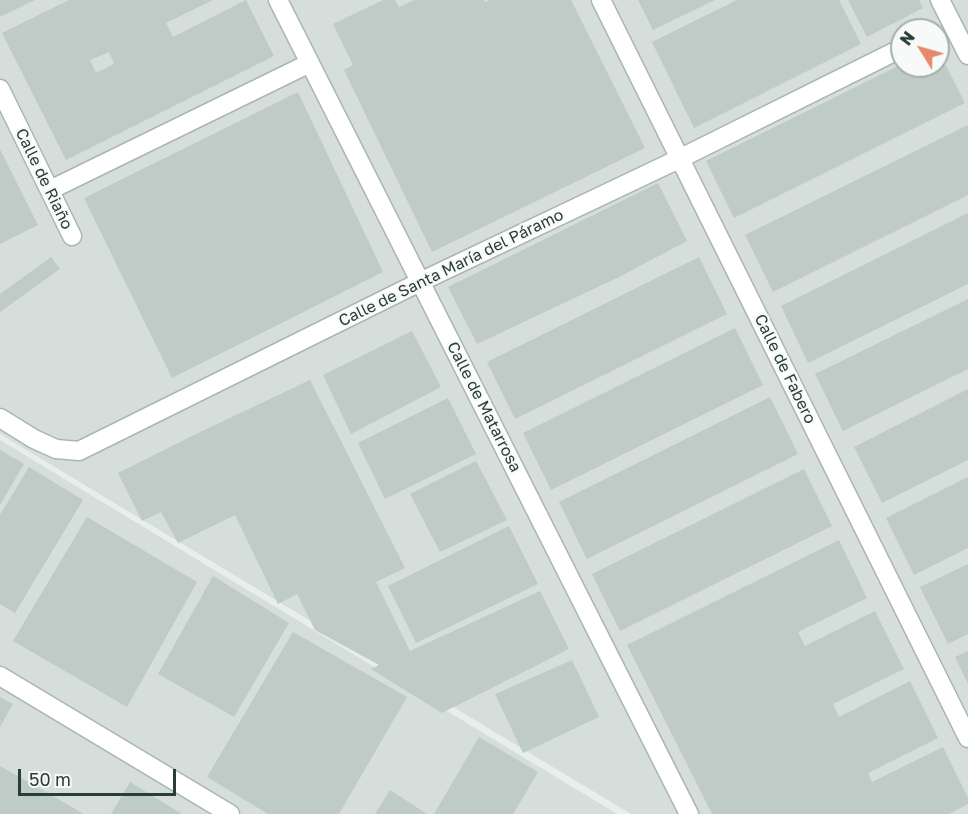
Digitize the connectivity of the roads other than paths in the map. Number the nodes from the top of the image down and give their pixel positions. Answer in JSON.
{"nodes":[{"id":1,"x":278,"y":0,"type":"edge"},
{"id":2,"x":602,"y":0,"type":"edge"},
{"id":3,"x":940,"y":0,"type":"edge"},
{"id":4,"x":943,"y":18,"type":"edge"},
{"id":5,"x":950,"y":33,"type":"edge"},
{"id":6,"x":890,"y":54,"type":"edge"},
{"id":7,"x":968,"y":55,"type":"edge"},
{"id":8,"x":310,"y":63,"type":"junction"},
{"id":9,"x":0,"y":89,"type":"edge"},
{"id":10,"x":681,"y":158,"type":"junction"},
{"id":11,"x":50,"y":190,"type":"junction"},
{"id":12,"x":72,"y":236,"type":"dead end"},
{"id":13,"x":422,"y":281,"type":"junction"},
{"id":14,"x":0,"y":418,"type":"edge"},
{"id":15,"x":0,"y":676,"type":"edge"},
{"id":16,"x":968,"y":738,"type":"edge"},
{"id":17,"x":230,"y":814,"type":"edge"},
{"id":18,"x":689,"y":814,"type":"edge"}],
"edges":[{"from":1,"to":8,"type":"street","name":"Calle de Matarrosa"},
{"from":2,"to":10,"type":"street","name":"Calle de Fabero"},
{"from":3,"to":4,"type":"street"},
{"from":5,"to":7,"type":"street"},
{"from":6,"to":10,"type":"street","name":"Calle de Santa María del Páramo"},
{"from":8,"to":11,"type":"street"},
{"from":8,"to":13,"type":"street","name":"Calle de Matarrosa"},
{"from":9,"to":11,"type":"street","name":"Calle de Riaño"},
{"from":10,"to":13,"type":"street","name":"Calle de Santa María del Páramo"},
{"from":10,"to":16,"type":"street","name":"Calle de Fabero"},
{"from":11,"to":12,"type":"street","name":"Calle de Riaño"},
{"from":13,"to":14,"type":"street","name":"Calle de Santa María del Páramo"},
{"from":13,"to":18,"type":"street","name":"Calle de Matarrosa"},
{"from":15,"to":17,"type":"street"}]}
